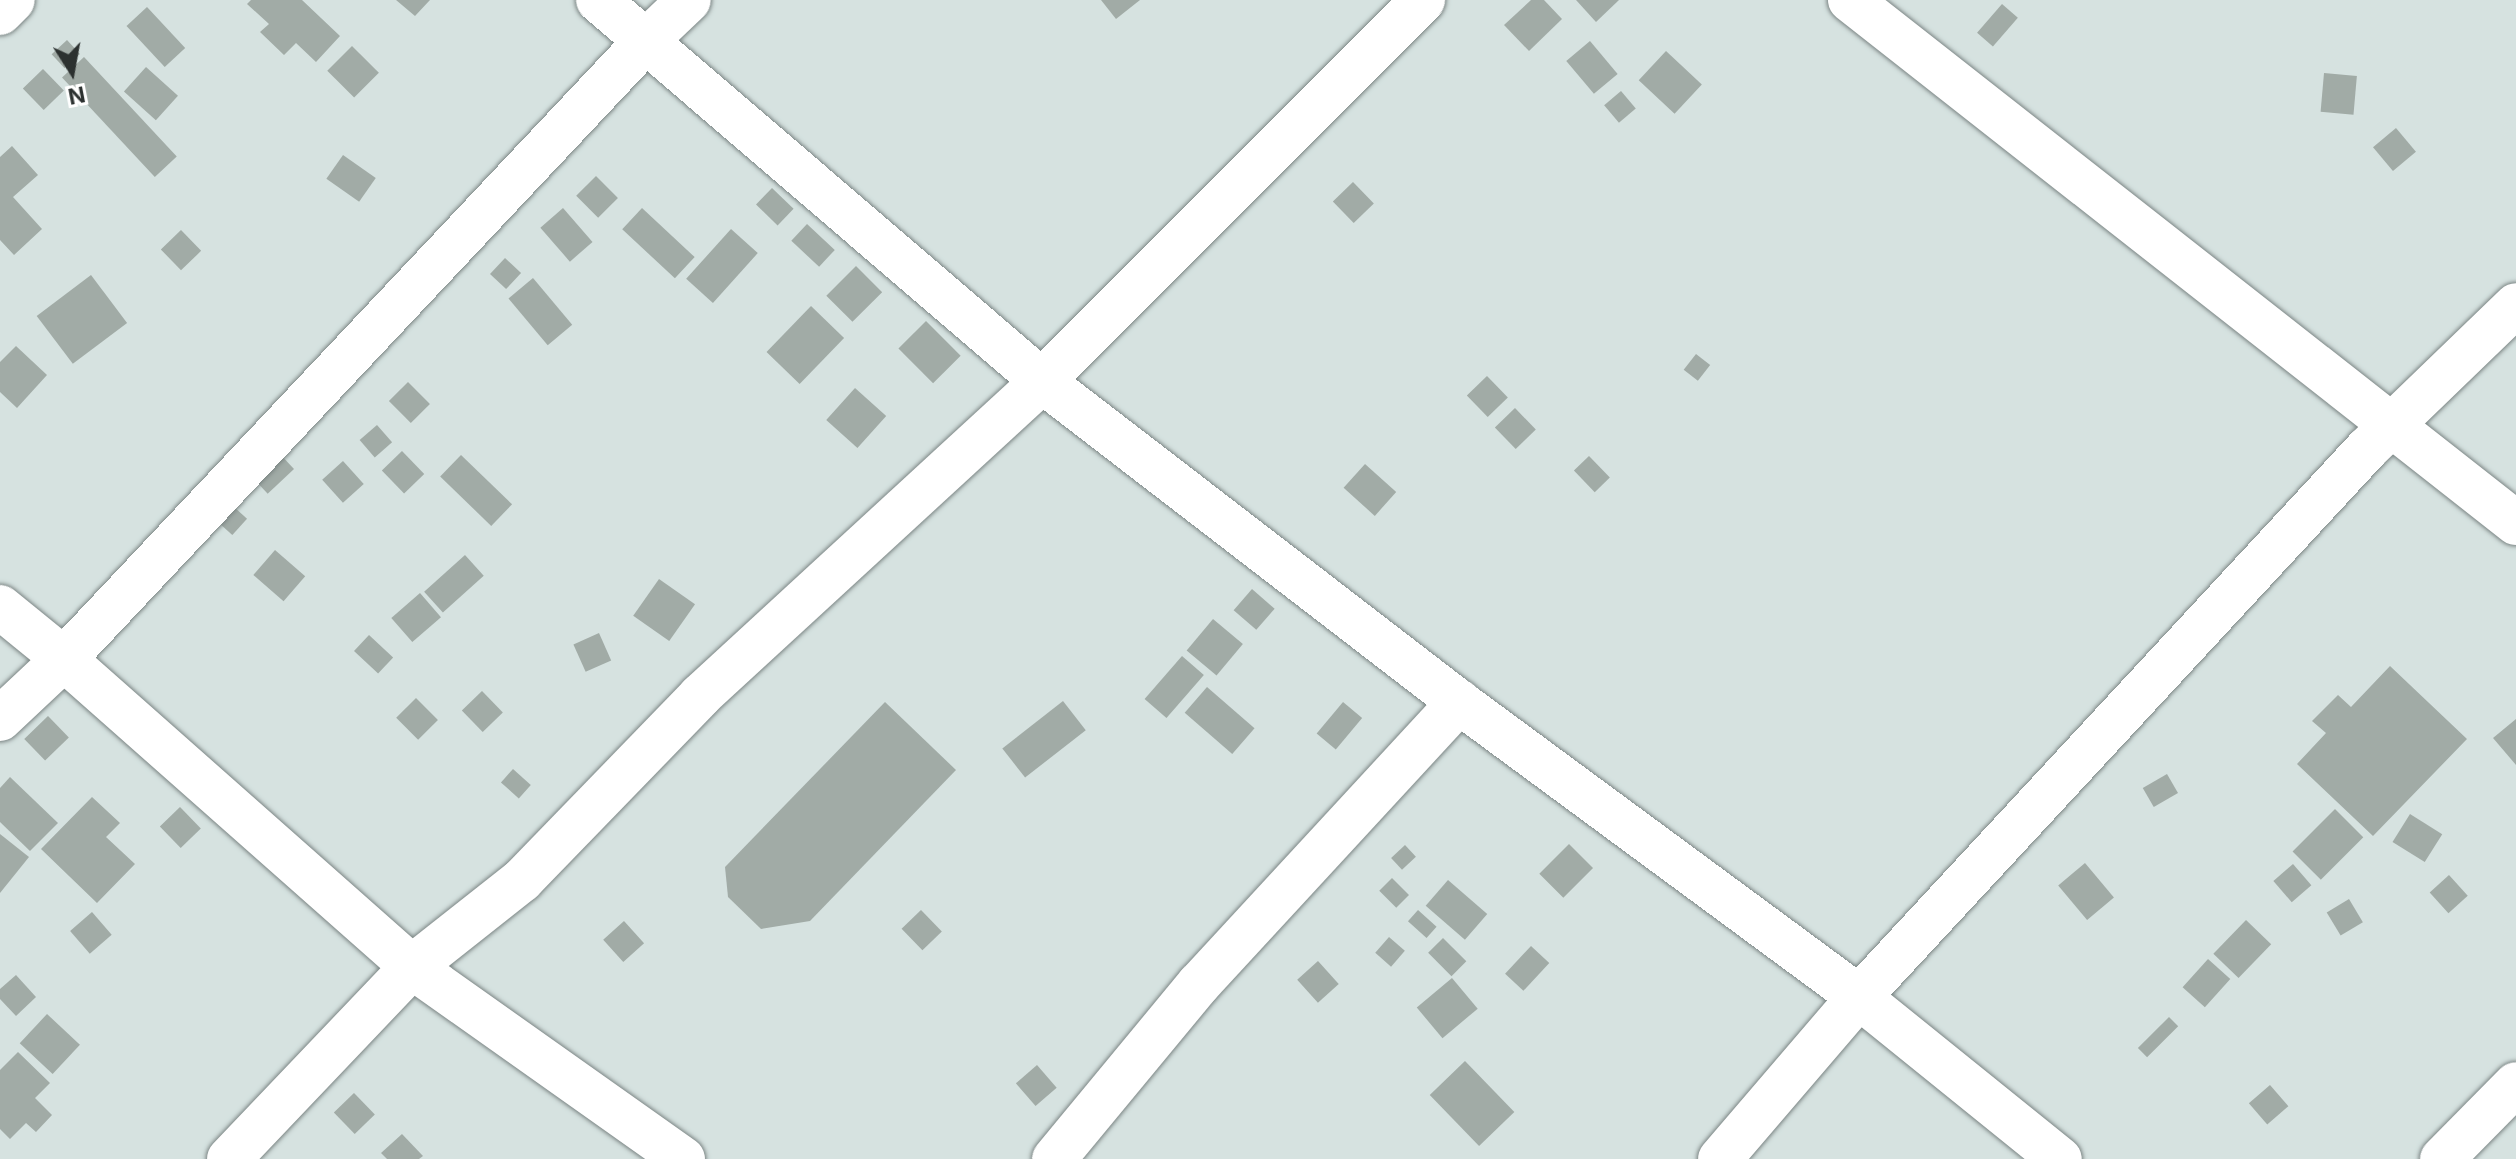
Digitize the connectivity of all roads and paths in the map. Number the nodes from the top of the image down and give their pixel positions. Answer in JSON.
{"nodes":[{"id":1,"x":13,"y":0,"type":"edge"},
{"id":2,"x":598,"y":0,"type":"edge"},
{"id":3,"x":689,"y":0,"type":"edge"},
{"id":4,"x":1423,"y":0,"type":"edge"},
{"id":5,"x":1850,"y":0,"type":"edge"},
{"id":6,"x":0,"y":13,"type":"edge"},
{"id":7,"x":646,"y":41,"type":"junction"},
{"id":8,"x":2516,"y":305,"type":"edge"},
{"id":9,"x":1042,"y":381,"type":"junction"},
{"id":10,"x":2516,"y":523,"type":"edge"},
{"id":11,"x":0,"y":607,"type":"edge"},
{"id":12,"x":64,"y":659,"type":"junction"},
{"id":13,"x":1459,"y":702,"type":"junction"},
{"id":14,"x":0,"y":719,"type":"edge"},
{"id":15,"x":412,"y":967,"type":"junction"},
{"id":16,"x":1859,"y":997,"type":"junction"},
{"id":17,"x":2516,"y":1084,"type":"edge"},
{"id":18,"x":229,"y":1159,"type":"edge"},
{"id":19,"x":683,"y":1159,"type":"edge"},
{"id":20,"x":1054,"y":1159,"type":"edge"},
{"id":21,"x":1720,"y":1159,"type":"edge"},
{"id":22,"x":2060,"y":1159,"type":"edge"},
{"id":23,"x":2442,"y":1159,"type":"edge"}],
"edges":[{"from":1,"to":6,"type":"street"},
{"from":2,"to":7,"type":"street"},
{"from":3,"to":7,"type":"street"},
{"from":4,"to":9,"type":"street"},
{"from":5,"to":10,"type":"street"},
{"from":7,"to":9,"type":"street"},
{"from":7,"to":12,"type":"street"},
{"from":8,"to":16,"type":"street"},
{"from":9,"to":13,"type":"street"},
{"from":9,"to":15,"type":"street"},
{"from":11,"to":12,"type":"street"},
{"from":12,"to":14,"type":"street"},
{"from":12,"to":15,"type":"street"},
{"from":13,"to":16,"type":"street"},
{"from":13,"to":20,"type":"street"},
{"from":15,"to":18,"type":"street"},
{"from":15,"to":19,"type":"street"},
{"from":16,"to":21,"type":"street"},
{"from":16,"to":22,"type":"street"},
{"from":17,"to":23,"type":"street"}]}
